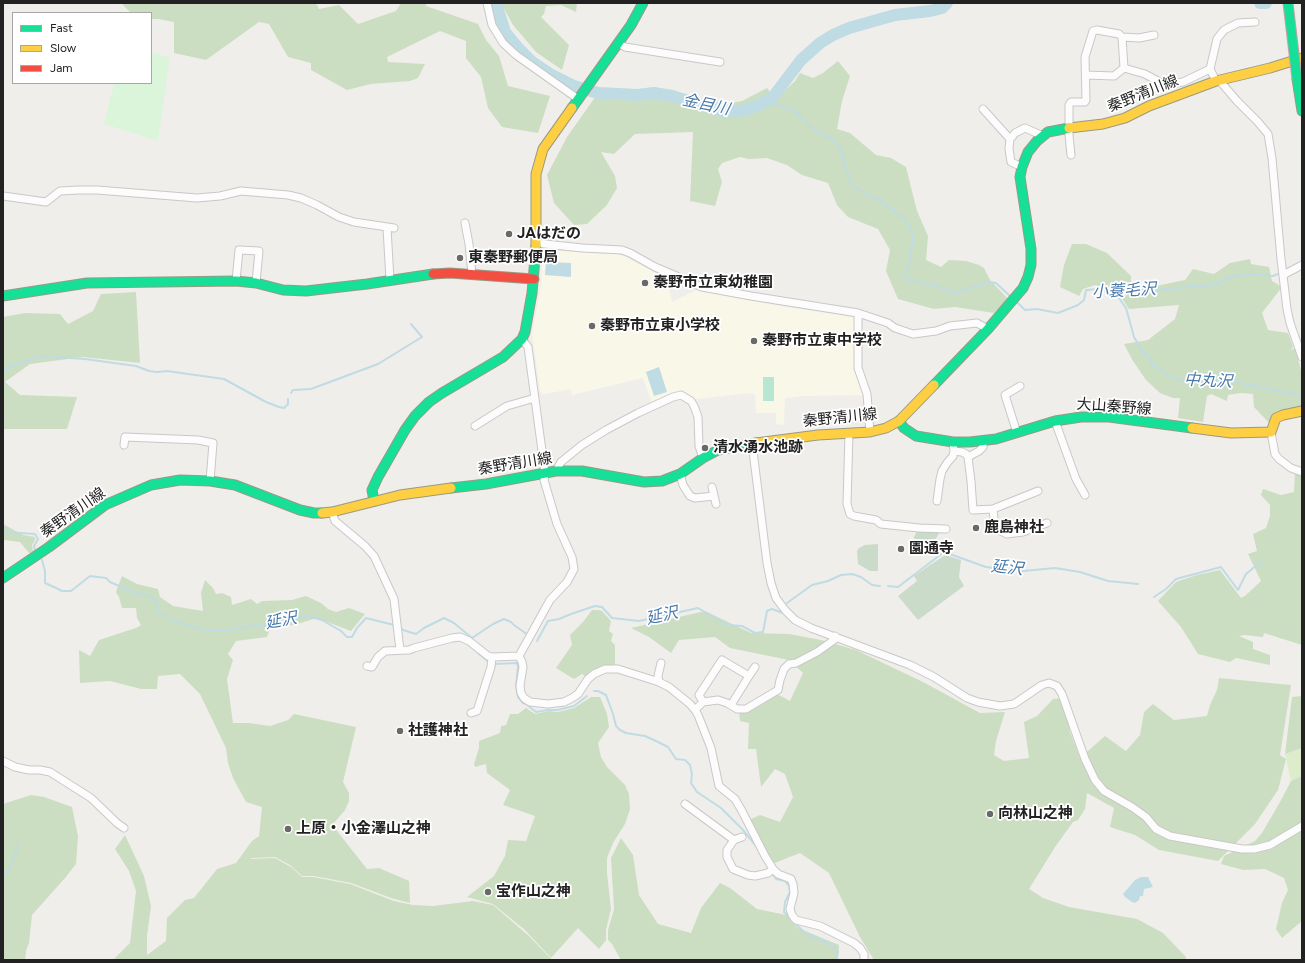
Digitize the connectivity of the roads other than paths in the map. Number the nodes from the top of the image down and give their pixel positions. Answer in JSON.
{"nodes":[{"id":1,"x":487,"y":3,"type":"edge"},
{"id":2,"x":643,"y":3,"type":"edge"},
{"id":3,"x":1288,"y":3,"type":"edge"},
{"id":4,"x":1255,"y":22,"type":"dead end"},
{"id":5,"x":1154,"y":35,"type":"dead end"},
{"id":6,"x":1122,"y":37,"type":"junction"},
{"id":7,"x":618,"y":43,"type":"junction"},
{"id":8,"x":1302,"y":58,"type":"edge"},
{"id":9,"x":720,"y":62,"type":"dead end"},
{"id":10,"x":1124,"y":68,"type":"junction"},
{"id":11,"x":1210,"y":69,"type":"junction"},
{"id":12,"x":1086,"y":75,"type":"junction"},
{"id":13,"x":1217,"y":81,"type":"junction"},
{"id":14,"x":577,"y":96,"type":"junction"},
{"id":15,"x":983,"y":108,"type":"dead end"},
{"id":16,"x":1302,"y":112,"type":"edge"},
{"id":17,"x":1069,"y":128,"type":"junction"},
{"id":18,"x":1043,"y":136,"type":"junction"},
{"id":19,"x":1010,"y":139,"type":"junction"},
{"id":20,"x":1071,"y":155,"type":"dead end"},
{"id":21,"x":1022,"y":167,"type":"junction"},
{"id":22,"x":3,"y":196,"type":"edge"},
{"id":23,"x":465,"y":223,"type":"dead end"},
{"id":24,"x":536,"y":243,"type":"junction"},
{"id":25,"x":1302,"y":265,"type":"edge"},
{"id":26,"x":472,"y":274,"type":"junction"},
{"id":27,"x":1283,"y":275,"type":"junction"},
{"id":28,"x":534,"y":279,"type":"junction"},
{"id":29,"x":390,"y":280,"type":"junction"},
{"id":30,"x":236,"y":281,"type":"junction"},
{"id":31,"x":256,"y":283,"type":"junction"},
{"id":32,"x":3,"y":296,"type":"edge"},
{"id":33,"x":858,"y":313,"type":"junction"},
{"id":34,"x":988,"y":329,"type":"junction"},
{"id":35,"x":522,"y":339,"type":"junction"},
{"id":36,"x":1302,"y":356,"type":"edge"},
{"id":37,"x":1020,"y":386,"type":"dead end"},
{"id":38,"x":535,"y":398,"type":"junction"},
{"id":39,"x":1302,"y":411,"type":"edge"},
{"id":40,"x":899,"y":421,"type":"junction"},
{"id":41,"x":1055,"y":421,"type":"junction"},
{"id":42,"x":475,"y":426,"type":"dead end"},
{"id":43,"x":870,"y":432,"type":"junction"},
{"id":44,"x":1271,"y":432,"type":"junction"},
{"id":45,"x":848,"y":433,"type":"junction"},
{"id":46,"x":1017,"y":433,"type":"junction"},
{"id":47,"x":983,"y":441,"type":"junction"},
{"id":48,"x":752,"y":443,"type":"junction"},
{"id":49,"x":124,"y":445,"type":"dead end"},
{"id":50,"x":953,"y":447,"type":"junction"},
{"id":51,"x":968,"y":457,"type":"junction"},
{"id":52,"x":703,"y":458,"type":"junction"},
{"id":53,"x":556,"y":471,"type":"junction"},
{"id":54,"x":1302,"y":472,"type":"edge"},
{"id":55,"x":546,"y":473,"type":"junction"},
{"id":56,"x":680,"y":474,"type":"junction"},
{"id":57,"x":210,"y":480,"type":"junction"},
{"id":58,"x":712,"y":487,"type":"dead end"},
{"id":59,"x":1038,"y":491,"type":"dead end"},
{"id":60,"x":1084,"y":495,"type":"dead end"},
{"id":61,"x":374,"y":501,"type":"junction"},
{"id":62,"x":937,"y":501,"type":"dead end"},
{"id":63,"x":993,"y":509,"type":"junction"},
{"id":64,"x":332,"y":512,"type":"junction"},
{"id":65,"x":1047,"y":523,"type":"dead end"},
{"id":66,"x":946,"y":529,"type":"dead end"},
{"id":67,"x":3,"y":578,"type":"edge"},
{"id":68,"x":835,"y":636,"type":"junction"},
{"id":69,"x":400,"y":650,"type":"junction"},
{"id":70,"x":726,"y":653,"type":"dead end"},
{"id":71,"x":519,"y":656,"type":"junction"},
{"id":72,"x":722,"y":660,"type":"junction"},
{"id":73,"x":492,"y":662,"type":"junction"},
{"id":74,"x":661,"y":663,"type":"dead end"},
{"id":75,"x":367,"y":666,"type":"dead end"},
{"id":76,"x":755,"y":667,"type":"dead end"},
{"id":77,"x":749,"y":676,"type":"junction"},
{"id":78,"x":659,"y":682,"type":"junction"},
{"id":79,"x":703,"y":702,"type":"junction"},
{"id":80,"x":731,"y":705,"type":"junction"},
{"id":81,"x":695,"y":710,"type":"junction"},
{"id":82,"x":471,"y":713,"type":"dead end"},
{"id":83,"x":3,"y":760,"type":"edge"},
{"id":84,"x":685,"y":804,"type":"dead end"},
{"id":85,"x":1302,"y":826,"type":"edge"},
{"id":86,"x":124,"y":828,"type":"dead end"},
{"id":87,"x":742,"y":837,"type":"dead end"},
{"id":88,"x":734,"y":840,"type":"junction"},
{"id":89,"x":771,"y":871,"type":"junction"},
{"id":90,"x":864,"y":960,"type":"edge"}],
"edges":[{"from":1,"to":14,"type":"street"},
{"from":2,"to":7,"type":"main road"},
{"from":3,"to":16,"type":"main road","bridge":true},
{"from":4,"to":11,"type":"street"},
{"from":5,"to":6,"type":"street"},
{"from":6,"to":10,"type":"street"},
{"from":6,"to":12,"type":"street"},
{"from":7,"to":9,"type":"street"},
{"from":7,"to":14,"type":"main road"},
{"from":8,"to":13,"type":"main road","name":"秦野清川線"},
{"from":10,"to":11,"type":"street"},
{"from":10,"to":12,"type":"street"},
{"from":11,"to":13,"type":"street"},
{"from":12,"to":17,"type":"street"},
{"from":13,"to":17,"type":"main road","name":"秦野清川線"},
{"from":13,"to":27,"type":"street"},
{"from":14,"to":24,"type":"main road"},
{"from":15,"to":19,"type":"street"},
{"from":17,"to":18,"type":"main road","name":"秦野清川線"},
{"from":17,"to":20,"type":"street"},
{"from":18,"to":19,"type":"street"},
{"from":18,"to":21,"type":"main road","name":"秦野清川線"},
{"from":19,"to":21,"type":"street"},
{"from":21,"to":34,"type":"main road","name":"秦野清川線"},
{"from":22,"to":29,"type":"street"},
{"from":23,"to":26,"type":"street"},
{"from":24,"to":28,"type":"main road"},
{"from":24,"to":33,"type":"street"},
{"from":25,"to":27,"type":"street"},
{"from":26,"to":28,"type":"main road"},
{"from":26,"to":29,"type":"main road"},
{"from":27,"to":36,"type":"street"},
{"from":28,"to":35,"type":"main road"},
{"from":29,"to":31,"type":"main road"},
{"from":30,"to":31,"type":"main road"},
{"from":30,"to":31,"type":"street"},
{"from":30,"to":32,"type":"main road"},
{"from":33,"to":34,"type":"street"},
{"from":33,"to":43,"type":"street"},
{"from":34,"to":40,"type":"main road","name":"秦野清川線"},
{"from":35,"to":38,"type":"street"},
{"from":35,"to":61,"type":"main road"},
{"from":37,"to":46,"type":"street"},
{"from":38,"to":42,"type":"street"},
{"from":38,"to":55,"type":"street"},
{"from":39,"to":44,"type":"main road"},
{"from":40,"to":43,"type":"main road","name":"秦野清川線"},
{"from":40,"to":50,"type":"main road","name":"大山秦野線"},
{"from":41,"to":44,"type":"main road","name":"大山秦野線"},
{"from":41,"to":46,"type":"main road","name":"大山秦野線"},
{"from":41,"to":60,"type":"street"},
{"from":43,"to":45,"type":"main road","name":"秦野清川線"},
{"from":44,"to":54,"type":"street"},
{"from":45,"to":48,"type":"main road","name":"秦野清川線"},
{"from":45,"to":66,"type":"street"},
{"from":46,"to":47,"type":"main road","name":"大山秦野線"},
{"from":47,"to":50,"type":"main road","name":"大山秦野線"},
{"from":47,"to":51,"type":"street"},
{"from":48,"to":52,"type":"main road","name":"秦野清川線"},
{"from":48,"to":68,"type":"street"},
{"from":49,"to":57,"type":"street"},
{"from":50,"to":51,"type":"street"},
{"from":50,"to":62,"type":"street"},
{"from":51,"to":63,"type":"street"},
{"from":52,"to":53,"type":"street"},
{"from":52,"to":56,"type":"main road","name":"秦野清川線"},
{"from":53,"to":55,"type":"main road","name":"秦野清川線"},
{"from":53,"to":56,"type":"main road","name":"秦野清川線"},
{"from":55,"to":61,"type":"main road","name":"秦野清川線"},
{"from":55,"to":71,"type":"street"},
{"from":56,"to":58,"type":"street"},
{"from":57,"to":64,"type":"main road","name":"秦野清川線"},
{"from":57,"to":67,"type":"main road","name":"秦野清川線"},
{"from":59,"to":63,"type":"street"},
{"from":61,"to":64,"type":"main road","name":"秦野清川線"},
{"from":63,"to":65,"type":"street"},
{"from":64,"to":69,"type":"street"},
{"from":68,"to":80,"type":"street"},
{"from":68,"to":85,"type":"street"},
{"from":69,"to":73,"type":"street"},
{"from":69,"to":75,"type":"street"},
{"from":70,"to":72,"type":"street"},
{"from":71,"to":73,"type":"street"},
{"from":71,"to":78,"type":"street"},
{"from":72,"to":77,"type":"street"},
{"from":72,"to":79,"type":"street"},
{"from":73,"to":82,"type":"street"},
{"from":74,"to":78,"type":"street"},
{"from":76,"to":77,"type":"street"},
{"from":77,"to":80,"type":"street"},
{"from":78,"to":81,"type":"street"},
{"from":79,"to":80,"type":"street"},
{"from":79,"to":81,"type":"street"},
{"from":81,"to":89,"type":"street"},
{"from":83,"to":86,"type":"street"},
{"from":84,"to":88,"type":"street"},
{"from":87,"to":88,"type":"street"},
{"from":88,"to":89,"type":"street"},
{"from":89,"to":90,"type":"street"}]}
